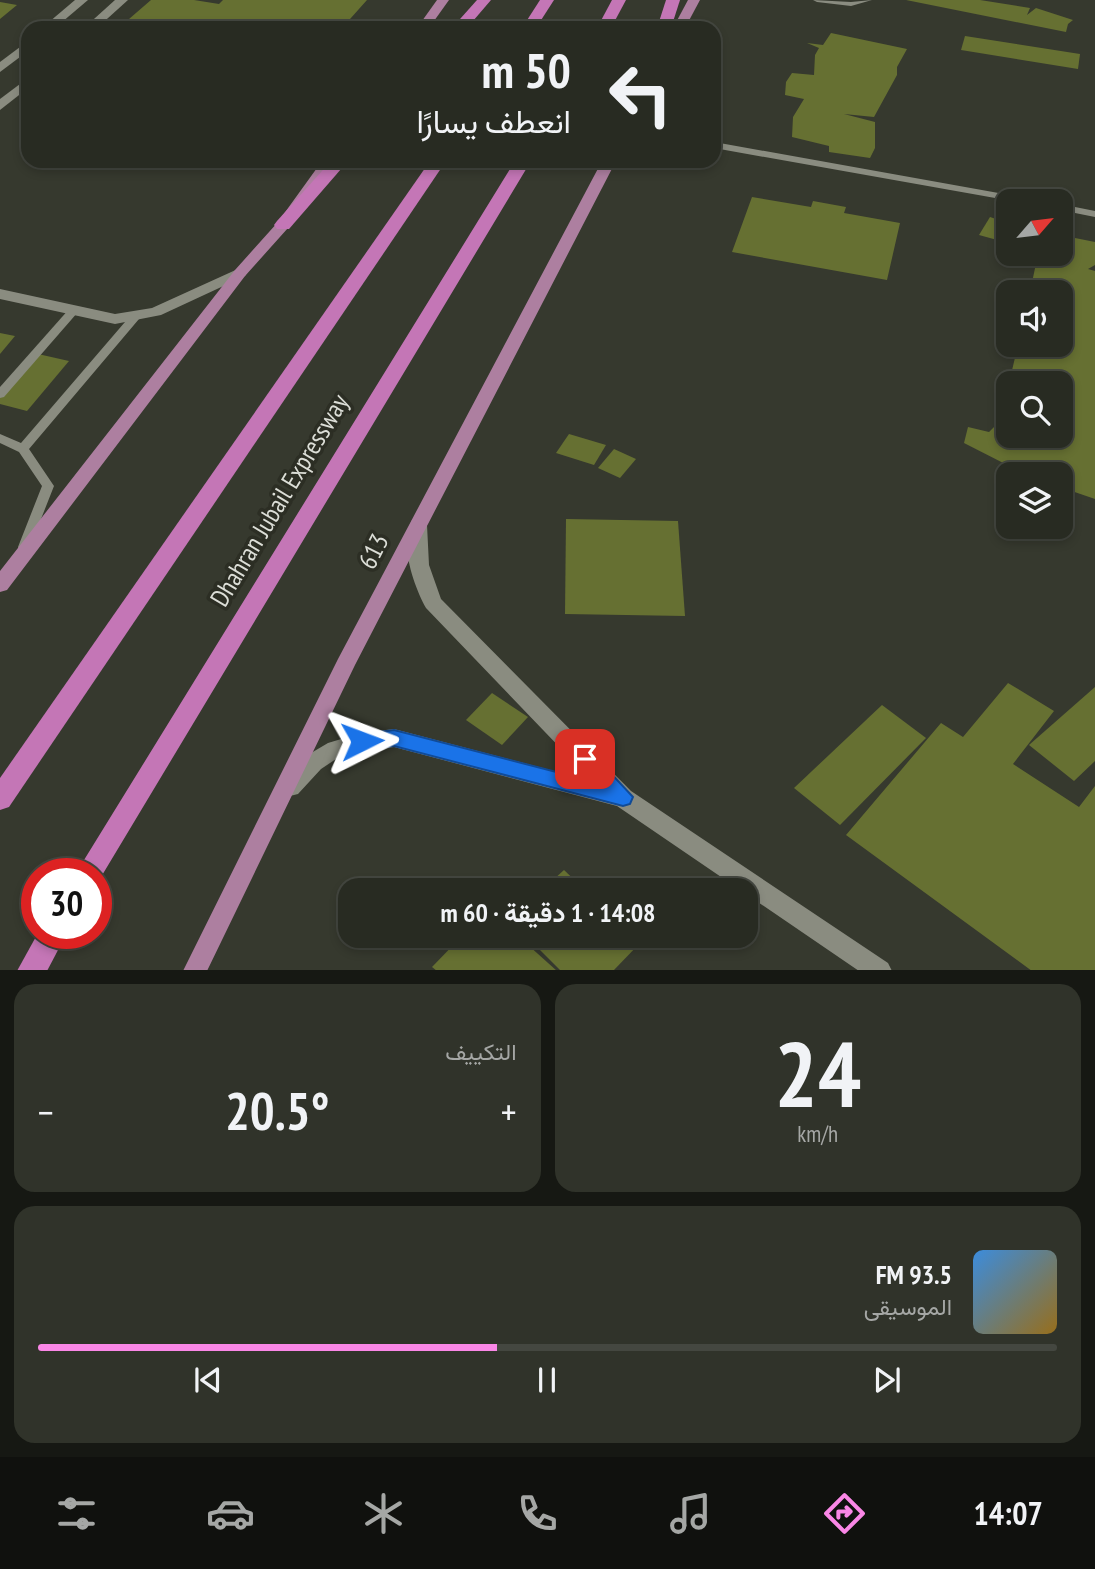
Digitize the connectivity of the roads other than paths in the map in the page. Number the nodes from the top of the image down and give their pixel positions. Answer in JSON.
{"nodes":[{"id":1,"x":82,"y":0,"type":"edge"},
{"id":2,"x":122,"y":0,"type":"edge"},
{"id":3,"x":443,"y":0,"type":"edge"},
{"id":4,"x":484,"y":0,"type":"edge"},
{"id":5,"x":547,"y":0,"type":"edge"},
{"id":6,"x":619,"y":0,"type":"edge"},
{"id":7,"x":673,"y":0,"type":"edge"},
{"id":8,"x":694,"y":0,"type":"edge"},
{"id":9,"x":817,"y":0,"type":"edge"},
{"id":10,"x":868,"y":0,"type":"edge"},
{"id":11,"x":56,"y":21,"type":"edge"},
{"id":12,"x":98,"y":21,"type":"edge"},
{"id":13,"x":428,"y":21,"type":"edge"},
{"id":14,"x":465,"y":21,"type":"edge"},
{"id":15,"x":534,"y":21,"type":"edge"},
{"id":16,"x":608,"y":21,"type":"edge"},
{"id":17,"x":666,"y":21,"type":"edge"},
{"id":18,"x":683,"y":21,"type":"edge"},
{"id":19,"x":21,"y":51,"type":"edge"},
{"id":20,"x":0,"y":68,"type":"edge"},
{"id":21,"x":21,"y":88,"type":"edge"},
{"id":22,"x":0,"y":106,"type":"edge"},
{"id":23,"x":721,"y":146,"type":"edge"},
{"id":24,"x":323,"y":168,"type":"edge"},
{"id":25,"x":334,"y":168,"type":"edge"},
{"id":26,"x":433,"y":168,"type":"edge"},
{"id":27,"x":519,"y":168,"type":"edge"},
{"id":28,"x":605,"y":168,"type":"edge"},
{"id":29,"x":996,"y":195,"type":"edge"},
{"id":30,"x":1073,"y":210,"type":"edge"},
{"id":31,"x":1095,"y":214,"type":"edge"},
{"id":32,"x":283,"y":225,"type":"junction"},
{"id":33,"x":240,"y":273,"type":"junction"},
{"id":34,"x":0,"y":294,"type":"edge"},
{"id":35,"x":74,"y":310,"type":"junction"},
{"id":36,"x":135,"y":317,"type":"junction"},
{"id":37,"x":0,"y":394,"type":"edge"},
{"id":38,"x":0,"y":438,"type":"edge"},
{"id":39,"x":23,"y":449,"type":"junction"},
{"id":40,"x":419,"y":518,"type":"junction"},
{"id":41,"x":18,"y":561,"type":"junction"},
{"id":42,"x":0,"y":570,"type":"edge"},
{"id":43,"x":0,"y":585,"type":"edge"},
{"id":44,"x":623,"y":797,"type":"junction"},
{"id":45,"x":0,"y":799,"type":"edge"},
{"id":46,"x":268,"y":814,"type":"junction"},
{"id":47,"x":98,"y":858,"type":"edge"},
{"id":48,"x":44,"y":949,"type":"edge"},
{"id":49,"x":32,"y":970,"type":"edge"},
{"id":50,"x":195,"y":970,"type":"edge"},
{"id":51,"x":879,"y":970,"type":"edge"}],
"edges":[{"from":1,"to":11,"type":"street"},
{"from":2,"to":12,"type":"street"},
{"from":3,"to":13,"type":"main road"},
{"from":4,"to":14,"type":"highway"},
{"from":5,"to":15,"type":"highway"},
{"from":6,"to":16,"type":"highway"},
{"from":7,"to":17,"type":"highway"},
{"from":8,"to":18,"type":"main road"},
{"from":9,"to":10,"type":"lane"},
{"from":19,"to":20,"type":"street"},
{"from":21,"to":22,"type":"street"},
{"from":23,"to":29,"type":"lane"},
{"from":24,"to":32,"type":"main road"},
{"from":25,"to":32,"type":"highway"},
{"from":26,"to":45,"type":"highway","name":"Dhahran Jubail Expressway"},
{"from":27,"to":47,"type":"highway","name":"Dhahran Jubail Expressway"},
{"from":28,"to":40,"type":"main road","name":"613"},
{"from":30,"to":31,"type":"lane"},
{"from":32,"to":33,"type":"main road"},
{"from":33,"to":36,"type":"street"},
{"from":33,"to":41,"type":"main road"},
{"from":34,"to":35,"type":"street"},
{"from":35,"to":36,"type":"street"},
{"from":35,"to":37,"type":"lane"},
{"from":36,"to":39,"type":"lane"},
{"from":38,"to":39,"type":"lane"},
{"from":39,"to":41,"type":"lane"},
{"from":40,"to":44,"type":"street"},
{"from":40,"to":46,"type":"main road","name":"613"},
{"from":41,"to":42,"type":"lane"},
{"from":41,"to":43,"type":"main road"},
{"from":44,"to":46,"type":"street"},
{"from":44,"to":51,"type":"street"},
{"from":46,"to":50,"type":"main road","name":"613"},
{"from":48,"to":49,"type":"highway"}]}
